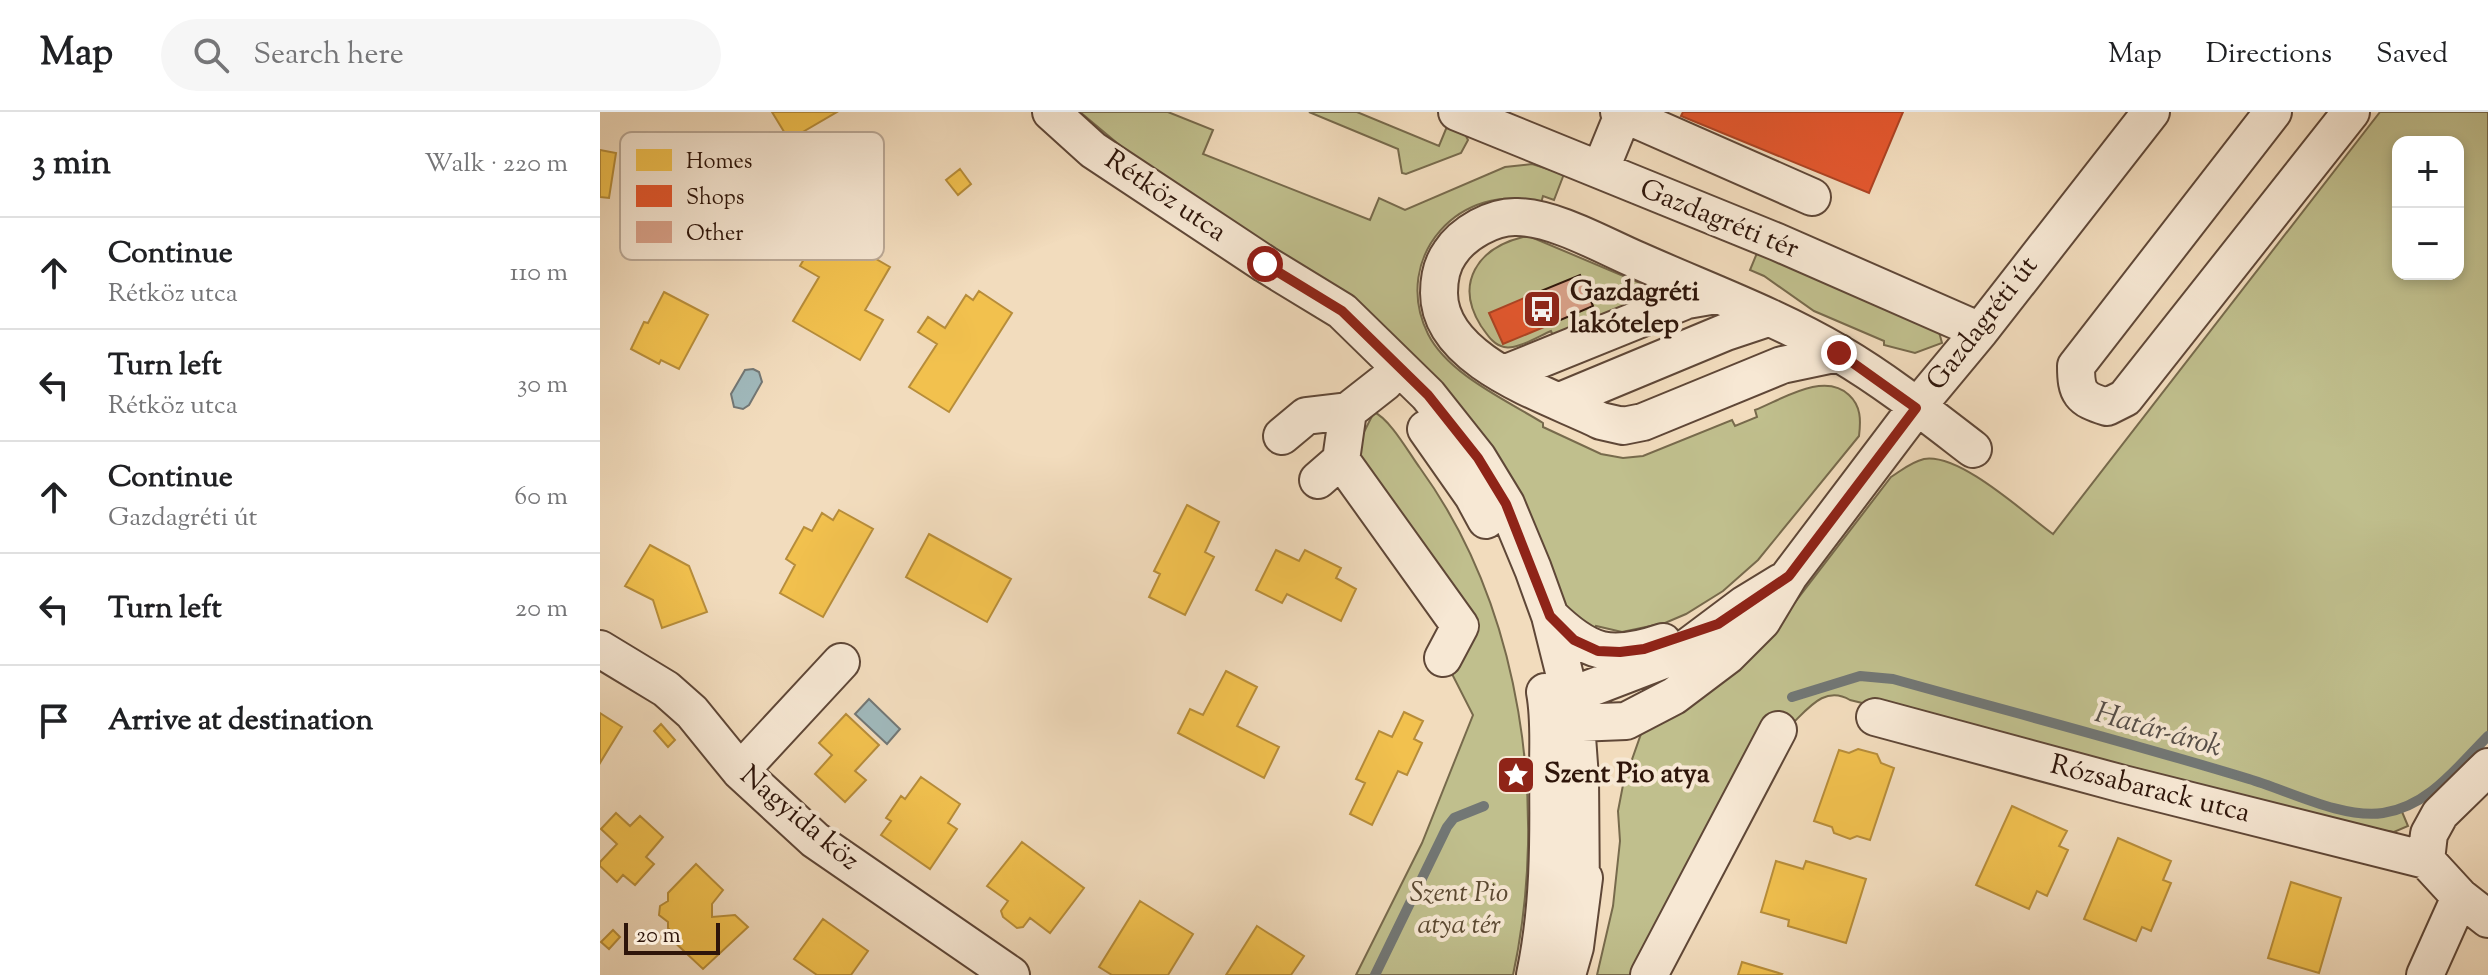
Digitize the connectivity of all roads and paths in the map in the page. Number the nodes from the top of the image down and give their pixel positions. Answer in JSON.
{"nodes":[{"id":1,"x":1051,"y":112,"type":"edge"},
{"id":2,"x":1457,"y":112,"type":"edge"},
{"id":3,"x":2151,"y":112,"type":"edge"},
{"id":4,"x":2273,"y":112,"type":"edge"},
{"id":5,"x":2351,"y":112,"type":"edge"},
{"id":6,"x":1622,"y":113,"type":"edge"},
{"id":7,"x":1606,"y":156,"type":"dead end"},
{"id":8,"x":1812,"y":197,"type":"dead end"},
{"id":9,"x":1284,"y":275,"type":"junction"},
{"id":10,"x":1716,"y":295,"type":"junction"},
{"id":11,"x":1768,"y":318,"type":"junction"},
{"id":12,"x":1980,"y":331,"type":"junction"},
{"id":13,"x":1839,"y":353,"type":"junction"},
{"id":14,"x":1504,"y":374,"type":"junction"},
{"id":15,"x":1385,"y":382,"type":"junction"},
{"id":16,"x":1560,"y":401,"type":"junction"},
{"id":17,"x":1916,"y":408,"type":"junction"},
{"id":18,"x":1348,"y":411,"type":"junction"},
{"id":19,"x":1282,"y":436,"type":"dead end"},
{"id":20,"x":1973,"y":449,"type":"dead end"},
{"id":21,"x":1789,"y":576,"type":"junction"},
{"id":22,"x":1550,"y":616,"type":"junction"},
{"id":23,"x":1718,"y":624,"type":"junction"},
{"id":24,"x":600,"y":649,"type":"edge"},
{"id":25,"x":1443,"y":658,"type":"dead end"},
{"id":26,"x":841,"y":662,"type":"dead end"},
{"id":27,"x":1565,"y":711,"type":"junction"},
{"id":28,"x":1875,"y":717,"type":"dead end"},
{"id":29,"x":1626,"y":721,"type":"junction"},
{"id":30,"x":1778,"y":730,"type":"dead end"},
{"id":31,"x":2488,"y":767,"type":"edge"},
{"id":32,"x":740,"y":771,"type":"junction"},
{"id":33,"x":2426,"y":860,"type":"junction"},
{"id":34,"x":2460,"y":897,"type":"junction"},
{"id":35,"x":1581,"y":900,"type":"junction"},
{"id":36,"x":2488,"y":919,"type":"edge"},
{"id":37,"x":1011,"y":975,"type":"edge"},
{"id":38,"x":1535,"y":975,"type":"edge"},
{"id":39,"x":1567,"y":975,"type":"edge"},
{"id":40,"x":1649,"y":975,"type":"edge"},
{"id":41,"x":2425,"y":975,"type":"edge"}],
"edges":[{"from":1,"to":9,"type":"street","name":"Rétköz utca"},
{"from":2,"to":12,"type":"street","name":"Gazdagréti tér"},
{"from":3,"to":12,"type":"street","name":"Gazdagréti út"},
{"from":4,"to":5,"type":"street"},
{"from":6,"to":7,"type":"street"},
{"from":6,"to":8,"type":"street"},
{"from":9,"to":15,"type":"street","name":"Rétköz utca"},
{"from":9,"to":22,"type":"street","name":"Rétköz utca"},
{"from":10,"to":11,"type":"street"},
{"from":10,"to":14,"type":"street"},
{"from":10,"to":14,"type":"street"},
{"from":11,"to":13,"type":"street"},
{"from":11,"to":16,"type":"street"},
{"from":12,"to":17,"type":"street","name":"Gazdagréti út"},
{"from":13,"to":16,"type":"street"},
{"from":13,"to":17,"type":"street"},
{"from":14,"to":16,"type":"street"},
{"from":15,"to":18,"type":"street"},
{"from":15,"to":27,"type":"street","name":"Rétköz utca"},
{"from":17,"to":20,"type":"street"},
{"from":17,"to":21,"type":"street","name":"Gazdagréti út"},
{"from":18,"to":19,"type":"street"},
{"from":18,"to":25,"type":"street"},
{"from":21,"to":23,"type":"street","name":"Gazdagréti út"},
{"from":21,"to":29,"type":"street","name":"Gazdagréti út"},
{"from":22,"to":23,"type":"street","name":"Rétköz utca"},
{"from":22,"to":27,"type":"street","name":"Rétköz utca"},
{"from":23,"to":27,"type":"street","name":"Gazdagréti út"},
{"from":24,"to":32,"type":"street","name":"Nagyida köz"},
{"from":26,"to":32,"type":"street"},
{"from":27,"to":29,"type":"street","name":"Gazdagréti út"},
{"from":27,"to":35,"type":"street","name":"Gazdagréti út"},
{"from":27,"to":38,"type":"street"},
{"from":28,"to":33,"type":"street","name":"Rózsabarack utca"},
{"from":29,"to":35,"type":"street","name":"Gazdagréti út"},
{"from":30,"to":40,"type":"street"},
{"from":31,"to":33,"type":"street"},
{"from":32,"to":37,"type":"street","name":"Nagyida köz"},
{"from":33,"to":34,"type":"street"},
{"from":34,"to":36,"type":"street"},
{"from":34,"to":41,"type":"street"},
{"from":35,"to":39,"type":"street","name":"Gazdagréti út"}]}
